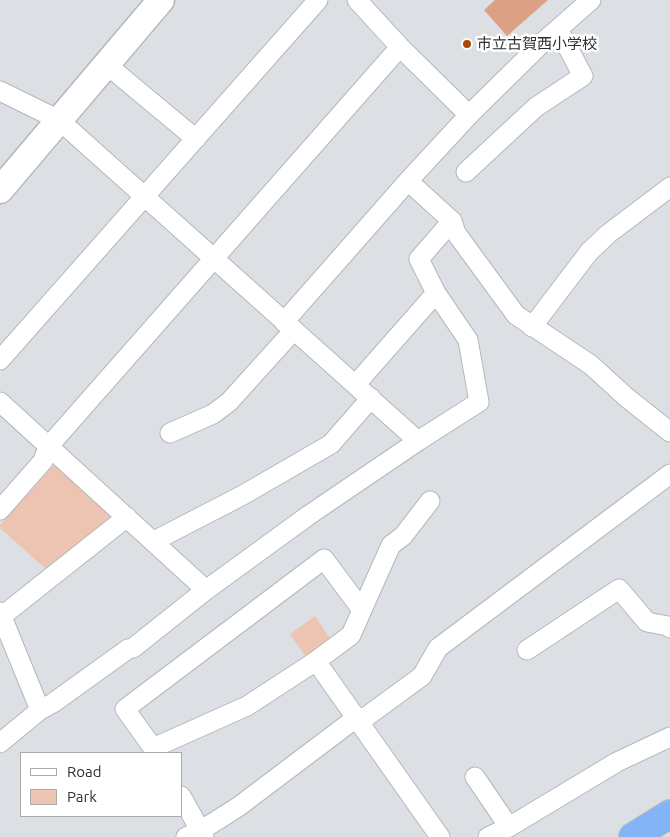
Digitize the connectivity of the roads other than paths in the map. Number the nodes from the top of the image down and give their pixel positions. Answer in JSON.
{"nodes":[{"id":1,"x":161,"y":0,"type":"edge"},
{"id":2,"x":318,"y":0,"type":"edge"},
{"id":3,"x":357,"y":0,"type":"edge"},
{"id":4,"x":592,"y":0,"type":"edge"},
{"id":5,"x":558,"y":29,"type":"junction"},
{"id":6,"x":400,"y":47,"type":"junction"},
{"id":7,"x":107,"y":65,"type":"junction"},
{"id":8,"x":0,"y":91,"type":"edge"},
{"id":9,"x":469,"y":116,"type":"junction"},
{"id":10,"x":59,"y":120,"type":"junction"},
{"id":11,"x":196,"y":139,"type":"junction"},
{"id":12,"x":466,"y":172,"type":"dead end"},
{"id":13,"x":408,"y":181,"type":"junction"},
{"id":14,"x":670,"y":187,"type":"edge"},
{"id":15,"x":0,"y":190,"type":"edge"},
{"id":16,"x":145,"y":197,"type":"junction"},
{"id":17,"x":452,"y":221,"type":"junction"},
{"id":18,"x":214,"y":258,"type":"junction"},
{"id":19,"x":436,"y":293,"type":"junction"},
{"id":20,"x":289,"y":326,"type":"junction"},
{"id":21,"x":532,"y":327,"type":"junction"},
{"id":22,"x":0,"y":360,"type":"edge"},
{"id":23,"x":356,"y":384,"type":"junction"},
{"id":24,"x":371,"y":398,"type":"junction"},
{"id":25,"x":0,"y":402,"type":"edge"},
{"id":26,"x":670,"y":432,"type":"edge"},
{"id":27,"x":170,"y":433,"type":"dead end"},
{"id":28,"x":418,"y":440,"type":"junction"},
{"id":29,"x":48,"y":447,"type":"junction"},
{"id":30,"x":670,"y":474,"type":"edge"},
{"id":31,"x":430,"y":501,"type":"dead end"},
{"id":32,"x":0,"y":510,"type":"edge"},
{"id":33,"x":127,"y":517,"type":"junction"},
{"id":34,"x":154,"y":541,"type":"junction"},
{"id":35,"x":206,"y":590,"type":"junction"},
{"id":36,"x":362,"y":610,"type":"junction"},
{"id":37,"x":1,"y":614,"type":"edge"},
{"id":38,"x":670,"y":628,"type":"edge"},
{"id":39,"x":527,"y":650,"type":"dead end"},
{"id":40,"x":316,"y":661,"type":"junction"},
{"id":41,"x":40,"y":710,"type":"junction"},
{"id":42,"x":356,"y":718,"type":"junction"},
{"id":43,"x":670,"y":737,"type":"edge"},
{"id":44,"x":0,"y":743,"type":"edge"},
{"id":45,"x":148,"y":751,"type":"edge"},
{"id":46,"x":475,"y":777,"type":"dead end"},
{"id":47,"x":182,"y":798,"type":"edge"},
{"id":48,"x":670,"y":814,"type":"edge"},
{"id":49,"x":509,"y":827,"type":"junction"},
{"id":50,"x":197,"y":835,"type":"edge"},
{"id":51,"x":440,"y":837,"type":"edge"},
{"id":52,"x":488,"y":837,"type":"edge"},
{"id":53,"x":633,"y":837,"type":"edge"}],
"edges":[{"from":1,"to":7,"type":"street"},
{"from":2,"to":11,"type":"street"},
{"from":3,"to":6,"type":"street"},
{"from":4,"to":5,"type":"street"},
{"from":5,"to":9,"type":"street"},
{"from":5,"to":12,"type":"street"},
{"from":6,"to":9,"type":"street"},
{"from":6,"to":18,"type":"street"},
{"from":7,"to":10,"type":"street"},
{"from":7,"to":11,"type":"street"},
{"from":8,"to":10,"type":"street"},
{"from":9,"to":13,"type":"street"},
{"from":10,"to":15,"type":"street"},
{"from":10,"to":16,"type":"street"},
{"from":11,"to":16,"type":"street"},
{"from":13,"to":17,"type":"street"},
{"from":13,"to":20,"type":"street"},
{"from":14,"to":21,"type":"street"},
{"from":16,"to":18,"type":"street"},
{"from":16,"to":22,"type":"street"},
{"from":17,"to":19,"type":"street"},
{"from":17,"to":21,"type":"street"},
{"from":18,"to":20,"type":"street"},
{"from":18,"to":29,"type":"street"},
{"from":19,"to":23,"type":"street"},
{"from":19,"to":28,"type":"street"},
{"from":20,"to":23,"type":"street"},
{"from":20,"to":27,"type":"street"},
{"from":21,"to":26,"type":"street"},
{"from":23,"to":24,"type":"street"},
{"from":24,"to":28,"type":"street"},
{"from":24,"to":34,"type":"street"},
{"from":25,"to":29,"type":"street"},
{"from":28,"to":35,"type":"street"},
{"from":29,"to":32,"type":"street"},
{"from":29,"to":33,"type":"street"},
{"from":30,"to":42,"type":"street"},
{"from":31,"to":36,"type":"street"},
{"from":33,"to":34,"type":"street"},
{"from":33,"to":37,"type":"street"},
{"from":34,"to":35,"type":"street"},
{"from":35,"to":41,"type":"street"},
{"from":36,"to":40,"type":"street"},
{"from":36,"to":45,"type":"street"},
{"from":37,"to":41,"type":"street"},
{"from":38,"to":39,"type":"street"},
{"from":40,"to":42,"type":"street"},
{"from":40,"to":45,"type":"street"},
{"from":41,"to":44,"type":"street"},
{"from":42,"to":50,"type":"street"},
{"from":42,"to":51,"type":"street"},
{"from":43,"to":49,"type":"street"},
{"from":46,"to":49,"type":"street"},
{"from":47,"to":50,"type":"street"},
{"from":48,"to":53,"type":"highway"},
{"from":49,"to":52,"type":"street"}]}
